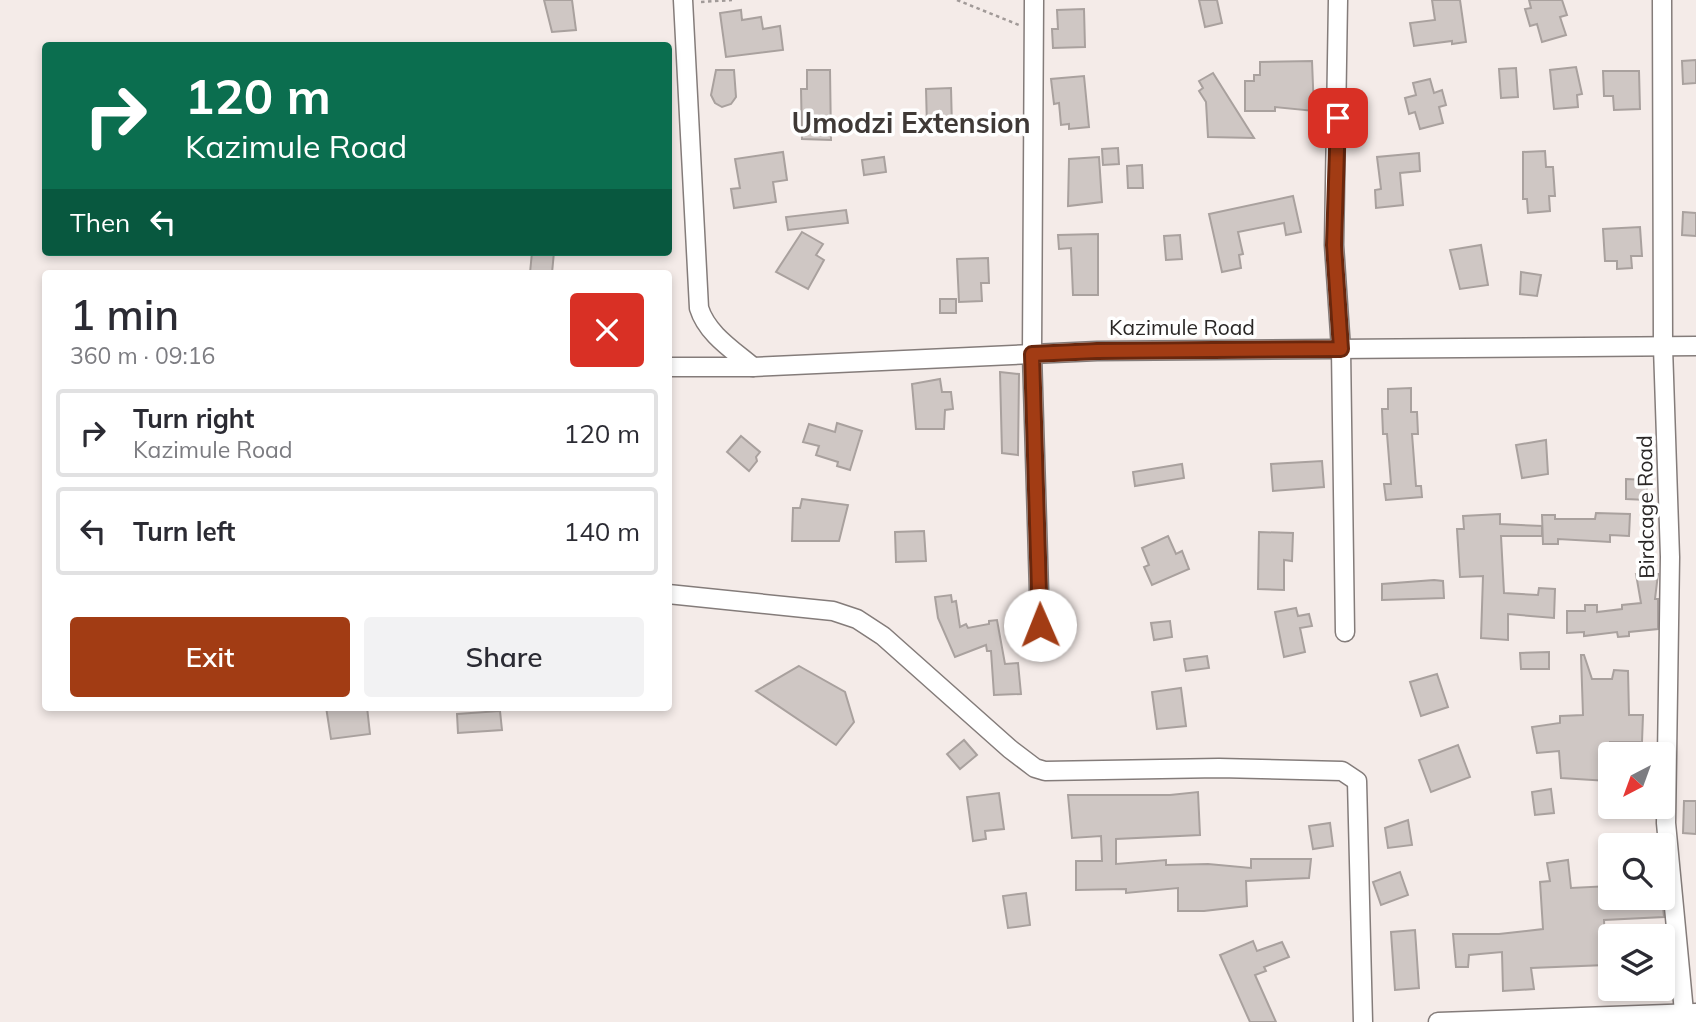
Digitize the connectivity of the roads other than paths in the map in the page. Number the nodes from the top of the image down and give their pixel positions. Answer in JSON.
{"nodes":[{"id":1,"x":1034,"y":0,"type":"edge"},
{"id":2,"x":1338,"y":0,"type":"edge"},
{"id":3,"x":1662,"y":0,"type":"edge"},
{"id":4,"x":683,"y":1,"type":"edge"},
{"id":5,"x":1696,"y":345,"type":"edge"},
{"id":6,"x":1663,"y":347,"type":"junction"},
{"id":7,"x":1341,"y":349,"type":"junction"},
{"id":8,"x":1032,"y":354,"type":"junction"},
{"id":9,"x":672,"y":367,"type":"edge"},
{"id":10,"x":753,"y":367,"type":"junction"},
{"id":11,"x":672,"y":594,"type":"edge"},
{"id":12,"x":1040,"y":625,"type":"dead end"},
{"id":13,"x":1345,"y":632,"type":"dead end"},
{"id":14,"x":1690,"y":1013,"type":"edge"},
{"id":15,"x":1623,"y":1019,"type":"edge"},
{"id":16,"x":1363,"y":1022,"type":"edge"},
{"id":17,"x":1438,"y":1022,"type":"edge"}],
"edges":[{"from":1,"to":8,"type":"street"},
{"from":2,"to":7,"type":"street"},
{"from":3,"to":6,"type":"street","name":"Birdcage Road"},
{"from":4,"to":10,"type":"street"},
{"from":5,"to":6,"type":"street","name":"Kazimule Road"},
{"from":6,"to":7,"type":"street","name":"Kazimule Road"},
{"from":6,"to":14,"type":"street","name":"Birdcage Road"},
{"from":7,"to":8,"type":"street","name":"Kazimule Road"},
{"from":7,"to":13,"type":"street"},
{"from":8,"to":10,"type":"street","name":"Kazimule Road"},
{"from":8,"to":12,"type":"street"},
{"from":9,"to":10,"type":"street","name":"Kazimule Road"},
{"from":11,"to":16,"type":"street"},
{"from":14,"to":15,"type":"street"},
{"from":15,"to":17,"type":"street"}]}
